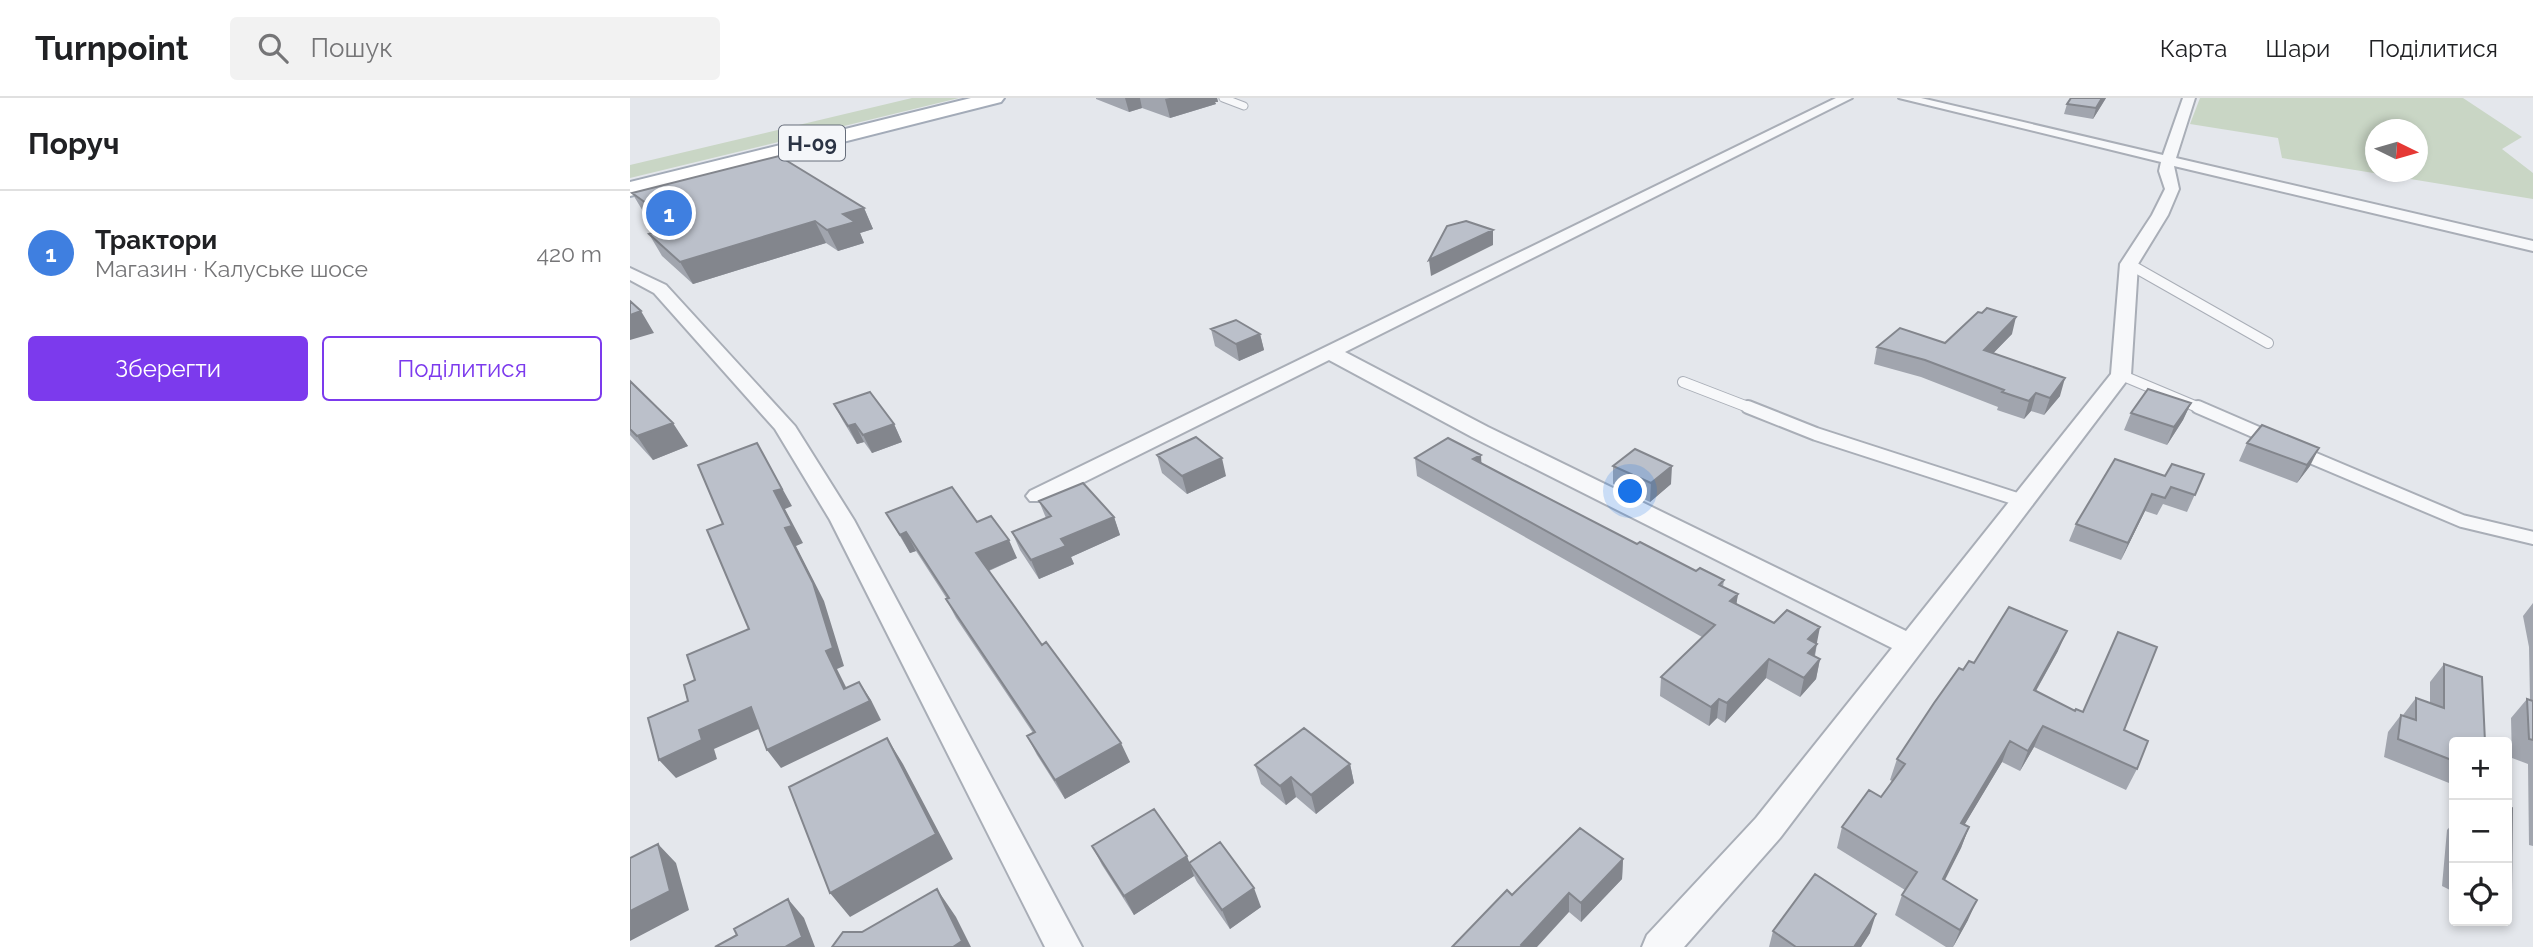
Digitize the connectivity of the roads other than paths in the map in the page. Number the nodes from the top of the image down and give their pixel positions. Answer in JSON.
{"nodes":[{"id":1,"x":994,"y":98,"type":"edge"},
{"id":2,"x":1223,"y":98,"type":"edge"},
{"id":3,"x":1846,"y":98,"type":"edge"},
{"id":4,"x":1905,"y":98,"type":"edge"},
{"id":5,"x":2189,"y":98,"type":"edge"},
{"id":6,"x":1244,"y":106,"type":"dead end"},
{"id":7,"x":2168,"y":162,"type":"junction"},
{"id":8,"x":630,"y":189,"type":"edge"},
{"id":9,"x":2533,"y":246,"type":"edge"},
{"id":10,"x":2129,"y":264,"type":"junction"},
{"id":11,"x":630,"y":273,"type":"edge"},
{"id":12,"x":2268,"y":343,"type":"dead end"},
{"id":13,"x":1331,"y":352,"type":"junction"},
{"id":14,"x":2121,"y":374,"type":"junction"},
{"id":15,"x":1683,"y":382,"type":"dead end"},
{"id":16,"x":2279,"y":443,"type":"edge"},
{"id":17,"x":2292,"y":448,"type":"edge"},
{"id":18,"x":1038,"y":496,"type":"dead end"},
{"id":19,"x":2023,"y":502,"type":"junction"},
{"id":20,"x":2533,"y":538,"type":"edge"},
{"id":21,"x":1912,"y":646,"type":"junction"},
{"id":22,"x":1064,"y":947,"type":"edge"},
{"id":23,"x":1660,"y":947,"type":"edge"}],
"edges":[{"from":1,"to":8,"type":"main road","number":"Н-09"},
{"from":2,"to":6,"type":"lane"},
{"from":3,"to":13,"type":"street"},
{"from":4,"to":7,"type":"street"},
{"from":5,"to":7,"type":"street"},
{"from":7,"to":9,"type":"street"},
{"from":7,"to":10,"type":"street"},
{"from":10,"to":12,"type":"lane"},
{"from":10,"to":14,"type":"street"},
{"from":11,"to":22,"type":"street"},
{"from":13,"to":18,"type":"street"},
{"from":13,"to":21,"type":"street"},
{"from":14,"to":16,"type":"lane"},
{"from":14,"to":19,"type":"street"},
{"from":15,"to":19,"type":"lane"},
{"from":17,"to":20,"type":"lane"},
{"from":19,"to":21,"type":"street"},
{"from":21,"to":23,"type":"street"}]}
